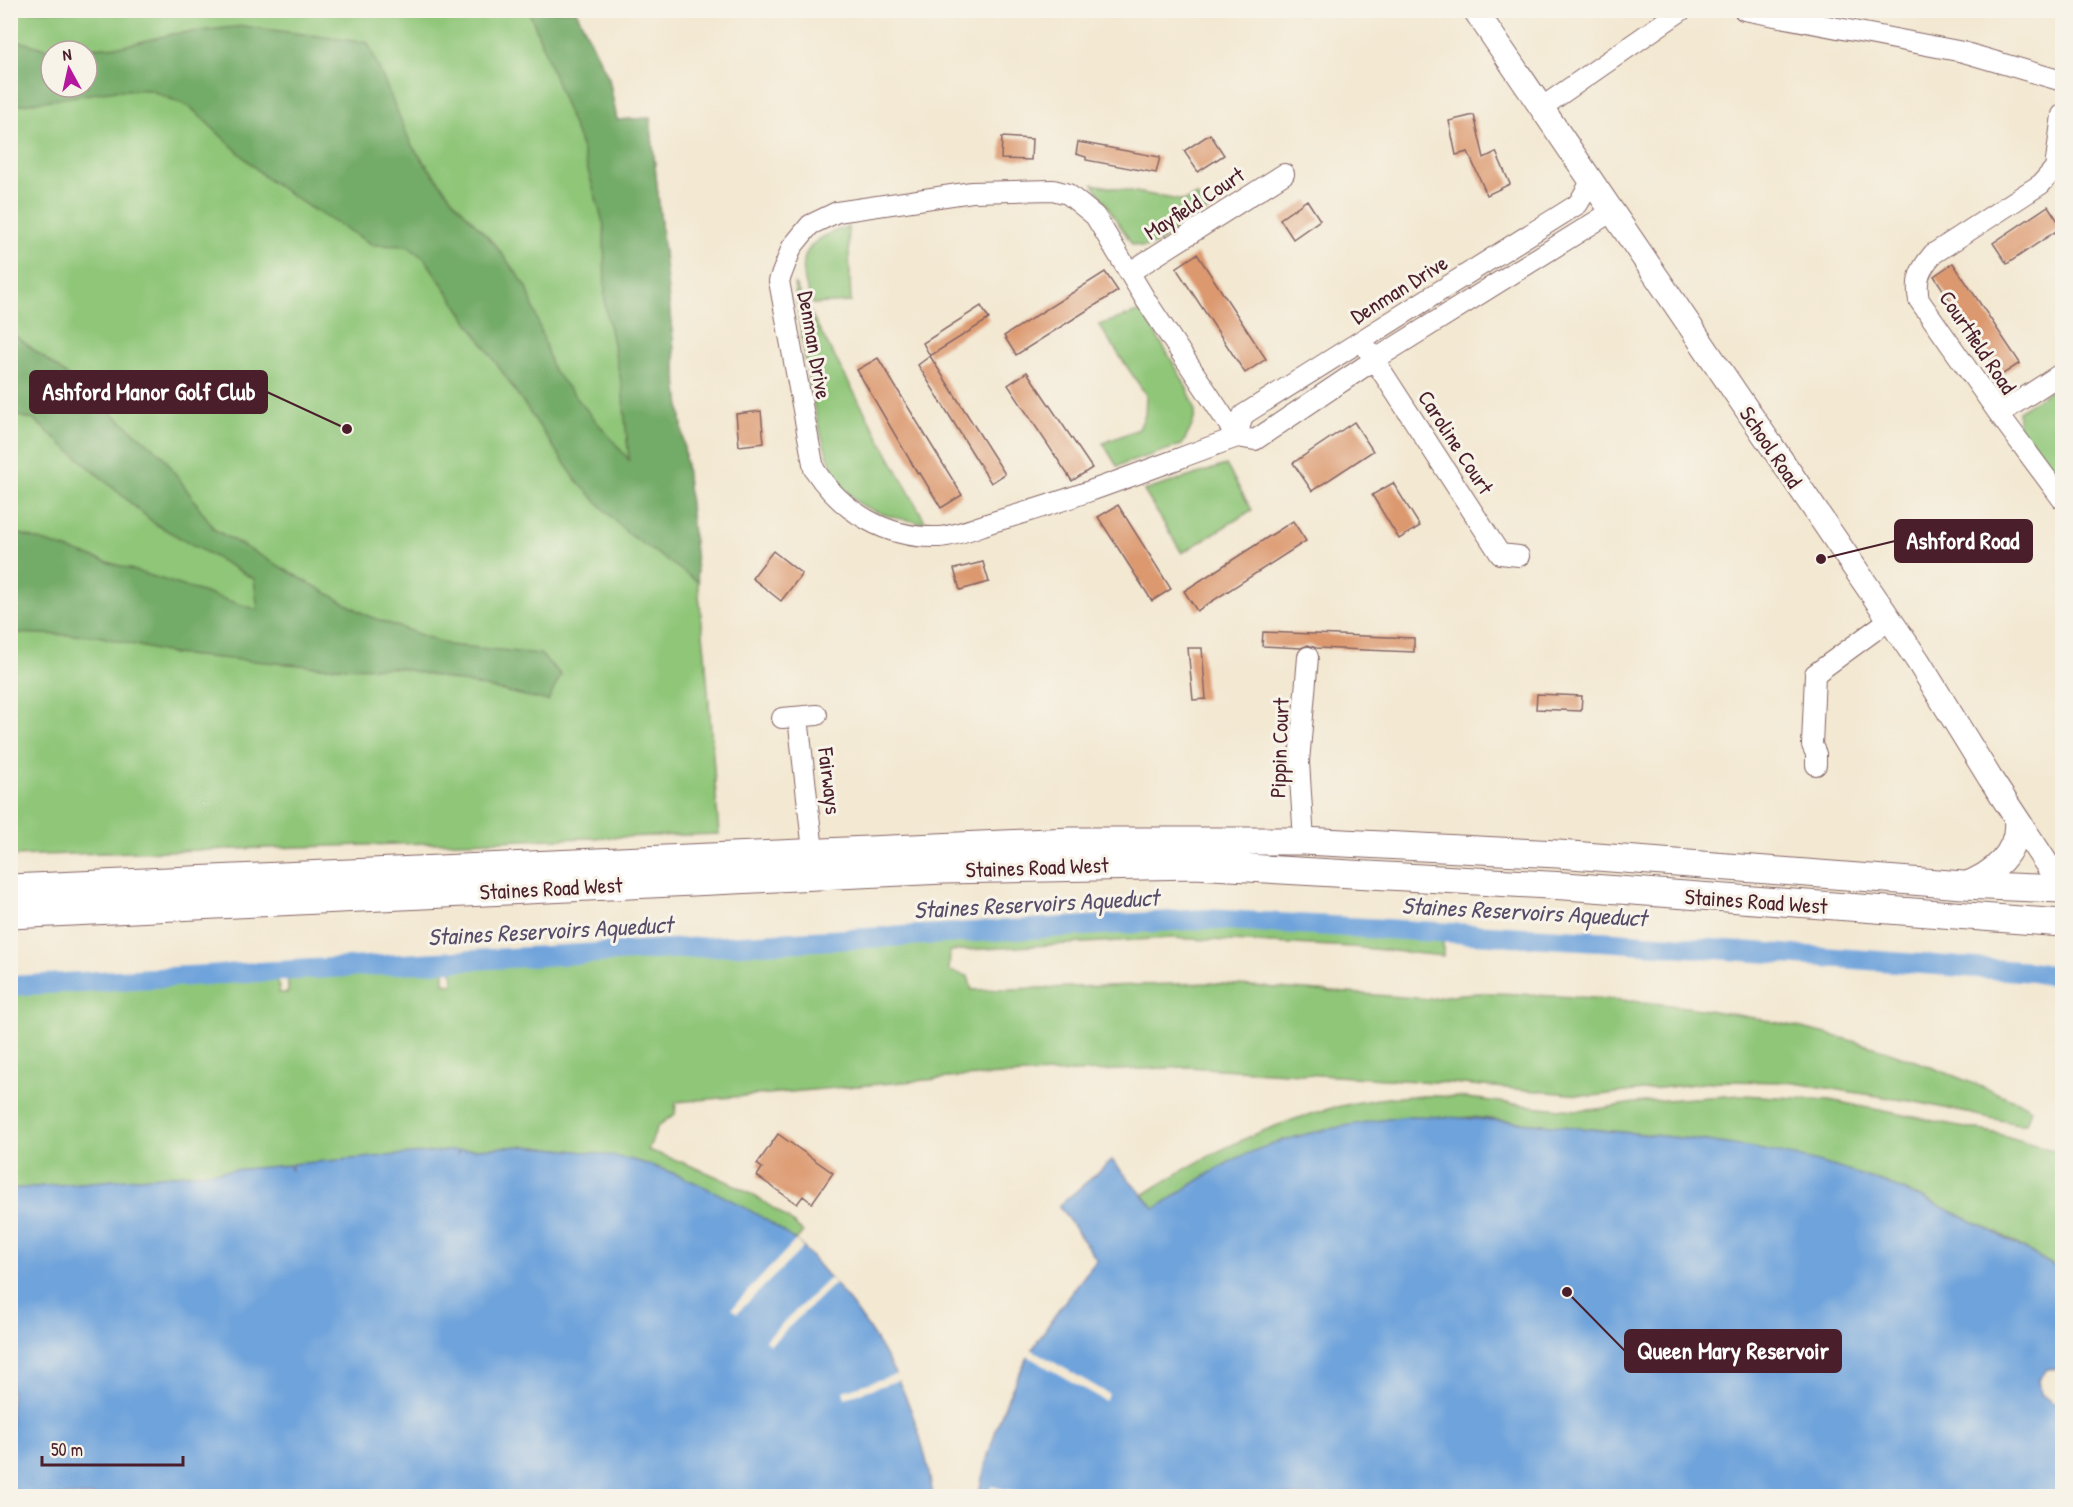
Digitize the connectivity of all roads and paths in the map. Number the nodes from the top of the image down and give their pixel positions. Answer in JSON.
{"nodes":[{"id":1,"x":1475,"y":10,"type":"edge"},
{"id":2,"x":1682,"y":10,"type":"edge"},
{"id":3,"x":1744,"y":10,"type":"edge"},
{"id":4,"x":2062,"y":81,"type":"edge"},
{"id":5,"x":1541,"y":108,"type":"junction"},
{"id":6,"x":2062,"y":115,"type":"edge"},
{"id":7,"x":1284,"y":174,"type":"dead end"},
{"id":8,"x":1591,"y":182,"type":"junction"},
{"id":9,"x":1611,"y":212,"type":"junction"},
{"id":10,"x":1130,"y":272,"type":"junction"},
{"id":11,"x":1362,"y":341,"type":"junction"},
{"id":12,"x":1374,"y":360,"type":"junction"},
{"id":13,"x":2062,"y":373,"type":"edge"},
{"id":14,"x":1999,"y":414,"type":"junction"},
{"id":15,"x":1237,"y":436,"type":"junction"},
{"id":16,"x":2062,"y":499,"type":"edge"},
{"id":17,"x":1519,"y":556,"type":"dead end"},
{"id":18,"x":1889,"y":620,"type":"junction"},
{"id":19,"x":1308,"y":657,"type":"dead end"},
{"id":20,"x":799,"y":717,"type":"dead end"},
{"id":21,"x":1816,"y":765,"type":"dead end"},
{"id":22,"x":2016,"y":820,"type":"junction"},
{"id":23,"x":1304,"y":841,"type":"junction"},
{"id":24,"x":813,"y":851,"type":"junction"},
{"id":25,"x":1963,"y":885,"type":"junction"},
{"id":26,"x":10,"y":888,"type":"edge"},
{"id":27,"x":2062,"y":888,"type":"edge"},
{"id":28,"x":10,"y":915,"type":"edge"},
{"id":29,"x":2062,"y":922,"type":"edge"}],
"edges":[{"from":1,"to":5,"type":"main road","name":"School Road"},
{"from":2,"to":5,"type":"street"},
{"from":3,"to":4,"type":"street"},
{"from":5,"to":8,"type":"main road","name":"School Road"},
{"from":6,"to":14,"type":"street","name":"Courtfield Road"},
{"from":7,"to":10,"type":"street","name":"Mayfield Court"},
{"from":8,"to":9,"type":"main road","name":"School Road"},
{"from":8,"to":11,"type":"street","name":"Denman Drive"},
{"from":9,"to":12,"type":"street","name":"Denman Drive"},
{"from":9,"to":18,"type":"main road","name":"School Road"},
{"from":10,"to":15,"type":"street","name":"Denman Drive"},
{"from":10,"to":15,"type":"street","name":"Denman Drive"},
{"from":11,"to":12,"type":"street","name":"Caroline Court"},
{"from":11,"to":15,"type":"street","name":"Denman Drive"},
{"from":12,"to":15,"type":"street","name":"Denman Drive"},
{"from":12,"to":17,"type":"street","name":"Caroline Court"},
{"from":13,"to":14,"type":"street"},
{"from":14,"to":16,"type":"street","name":"Courtfield Road"},
{"from":18,"to":21,"type":"street"},
{"from":18,"to":22,"type":"main road","name":"School Road"},
{"from":19,"to":23,"type":"street","name":"Pippin Court"},
{"from":20,"to":24,"type":"street","name":"Fairways"},
{"from":22,"to":25,"type":"main road"},
{"from":22,"to":27,"type":"main road","name":"School Road"},
{"from":23,"to":24,"type":"highway","name":"Staines Road West"},
{"from":23,"to":25,"type":"highway","name":"Staines Road West"},
{"from":24,"to":26,"type":"highway","name":"Staines Road West"},
{"from":25,"to":27,"type":"highway","name":"Staines Road West"},
{"from":28,"to":29,"type":"highway","name":"Staines Road West"}]}
